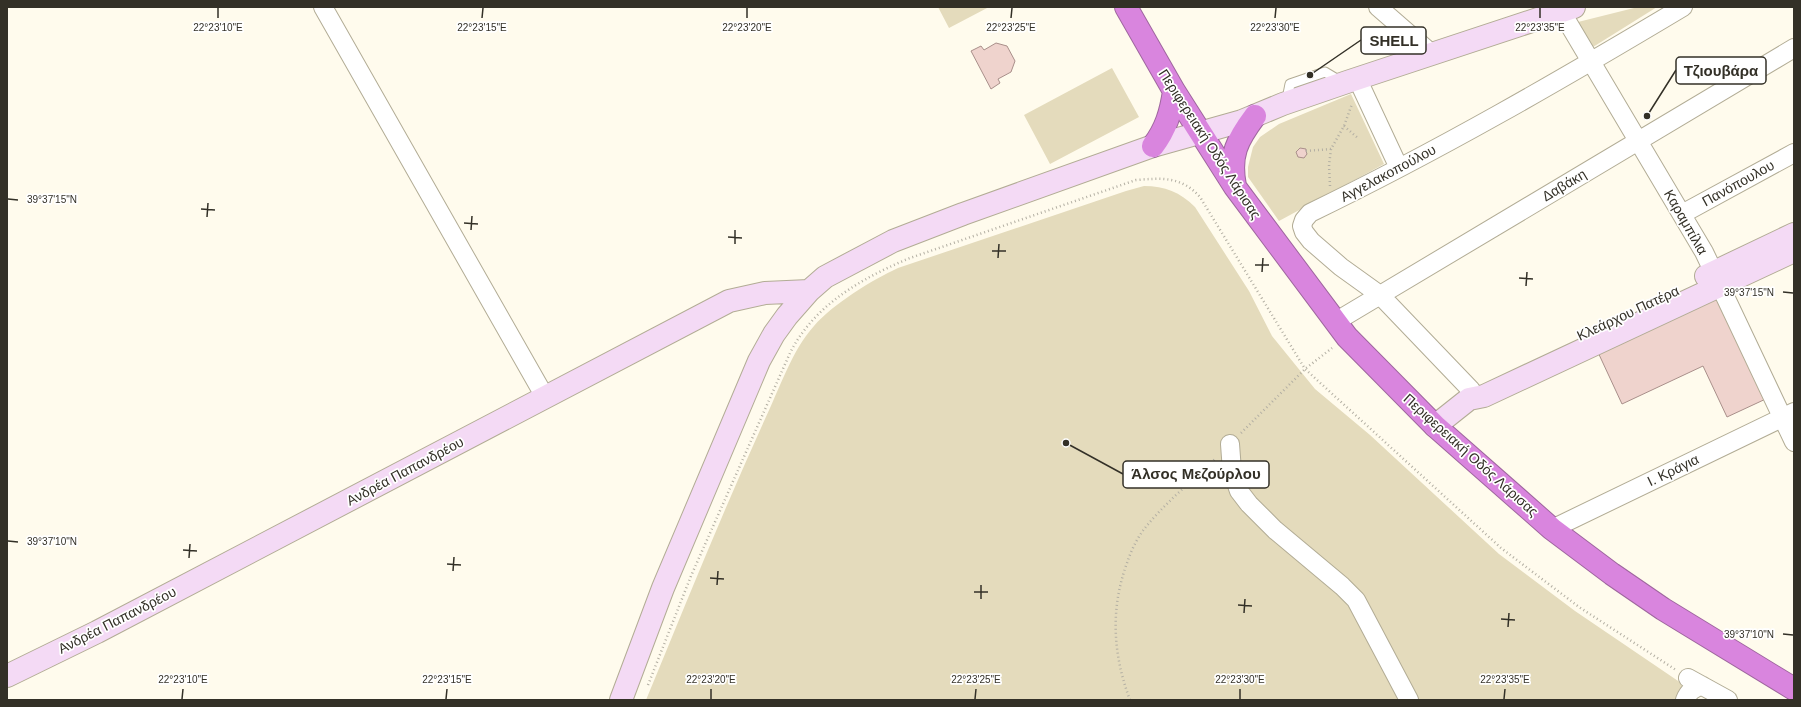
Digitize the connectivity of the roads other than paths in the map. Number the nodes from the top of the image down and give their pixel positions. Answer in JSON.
{"nodes":[{"id":1,"x":323,"y":7,"type":"edge"},
{"id":2,"x":1682,"y":7,"type":"edge"},
{"id":3,"x":1382,"y":8,"type":"edge"},
{"id":4,"x":1568,"y":9,"type":"edge"},
{"id":5,"x":1133,"y":12,"type":"edge"},
{"id":6,"x":1794,"y":48,"type":"edge"},
{"id":7,"x":1432,"y":54,"type":"junction"},
{"id":8,"x":1590,"y":63,"type":"junction"},
{"id":9,"x":1335,"y":78,"type":"dead end"},
{"id":10,"x":1360,"y":86,"type":"junction"},
{"id":11,"x":1174,"y":92,"type":"junction"},
{"id":12,"x":1288,"y":94,"type":"dead end"},
{"id":13,"x":1255,"y":116,"type":"junction"},
{"id":14,"x":1202,"y":133,"type":"junction"},
{"id":15,"x":1638,"y":141,"type":"junction"},
{"id":16,"x":1153,"y":146,"type":"junction"},
{"id":17,"x":1794,"y":153,"type":"edge"},
{"id":18,"x":1399,"y":168,"type":"junction"},
{"id":19,"x":1235,"y":188,"type":"junction"},
{"id":20,"x":1682,"y":214,"type":"junction"},
{"id":21,"x":1794,"y":234,"type":"edge"},
{"id":22,"x":1794,"y":251,"type":"edge"},
{"id":23,"x":1718,"y":279,"type":"junction"},
{"id":24,"x":809,"y":291,"type":"junction"},
{"id":25,"x":1380,"y":295,"type":"junction"},
{"id":26,"x":1341,"y":329,"type":"junction"},
{"id":27,"x":1470,"y":394,"type":"junction"},
{"id":28,"x":545,"y":398,"type":"junction"},
{"id":29,"x":1788,"y":415,"type":"edge"},
{"id":30,"x":1435,"y":426,"type":"junction"},
{"id":31,"x":1794,"y":442,"type":"edge"},
{"id":32,"x":1230,"y":444,"type":"dead end"},
{"id":33,"x":1552,"y":528,"type":"junction"},
{"id":34,"x":7,"y":676,"type":"edge"},
{"id":35,"x":1794,"y":689,"type":"edge"},
{"id":36,"x":621,"y":700,"type":"edge"},
{"id":37,"x":1409,"y":700,"type":"edge"},
{"id":38,"x":1685,"y":700,"type":"edge"},
{"id":39,"x":1728,"y":700,"type":"edge"}],
"edges":[{"from":1,"to":28,"type":"street"},
{"from":2,"to":8,"type":"street","name":"Αγγελακοπούλου"},
{"from":3,"to":7,"type":"street"},
{"from":4,"to":7,"type":"street"},
{"from":4,"to":8,"type":"street","name":"Καραμπίλια"},
{"from":5,"to":11,"type":"highway","name":"Περιφερειακή Οδός Λάρισας"},
{"from":6,"to":15,"type":"street","name":"Δαβάκη"},
{"from":7,"to":10,"type":"street"},
{"from":8,"to":15,"type":"street","name":"Καραμπίλια"},
{"from":8,"to":18,"type":"street","name":"Αγγελακοπούλου"},
{"from":9,"to":12,"type":"lane"},
{"from":10,"to":13,"type":"street"},
{"from":10,"to":18,"type":"street"},
{"from":11,"to":14,"type":"highway","name":"Περιφερειακή Οδός Λάρισας"},
{"from":11,"to":16,"type":"highway"},
{"from":13,"to":14,"type":"street"},
{"from":13,"to":19,"type":"highway"},
{"from":14,"to":16,"type":"street"},
{"from":14,"to":19,"type":"highway","name":"Περιφερειακή Οδός Λάρισας"},
{"from":15,"to":20,"type":"street","name":"Καραμπίλια"},
{"from":15,"to":25,"type":"street","name":"Δαβάκη"},
{"from":16,"to":24,"type":"street"},
{"from":17,"to":20,"type":"street","name":"Πανόπουλου"},
{"from":18,"to":25,"type":"street","name":"Αγγελακοπούλου"},
{"from":19,"to":26,"type":"highway","name":"Περιφερειακή Οδός Λάρισας"},
{"from":20,"to":23,"type":"street","name":"Καραμπίλια"},
{"from":21,"to":23,"type":"street","name":"Κλεάρχου Πατέρα"},
{"from":22,"to":23,"type":"street","name":"Κλεάρχου Πατέρα"},
{"from":23,"to":27,"type":"street","name":"Κλεάρχου Πατέρα"},
{"from":23,"to":29,"type":"street","name":"Καραμπίλια"},
{"from":24,"to":28,"type":"street","name":"Ανδρέα Παπανδρέου"},
{"from":24,"to":36,"type":"street"},
{"from":25,"to":26,"type":"street","name":"Δαβάκη"},
{"from":25,"to":27,"type":"street","name":"Αγγελακοπούλου"},
{"from":26,"to":30,"type":"highway","name":"Περιφερειακή Οδός Λάρισας"},
{"from":27,"to":30,"type":"street","name":"Κλεάρχου Πατέρα"},
{"from":28,"to":34,"type":"street","name":"Ανδρέα Παπανδρέου"},
{"from":29,"to":31,"type":"street","name":"Καραμπίλια"},
{"from":29,"to":33,"type":"street","name":"Ι. Κράγια"},
{"from":30,"to":33,"type":"highway","name":"Περιφερειακή Οδός Λάρισας"},
{"from":32,"to":37,"type":"street"},
{"from":33,"to":35,"type":"highway","name":"Περιφερειακή Οδός Λάρισας"},
{"from":38,"to":39,"type":"street"}]}
